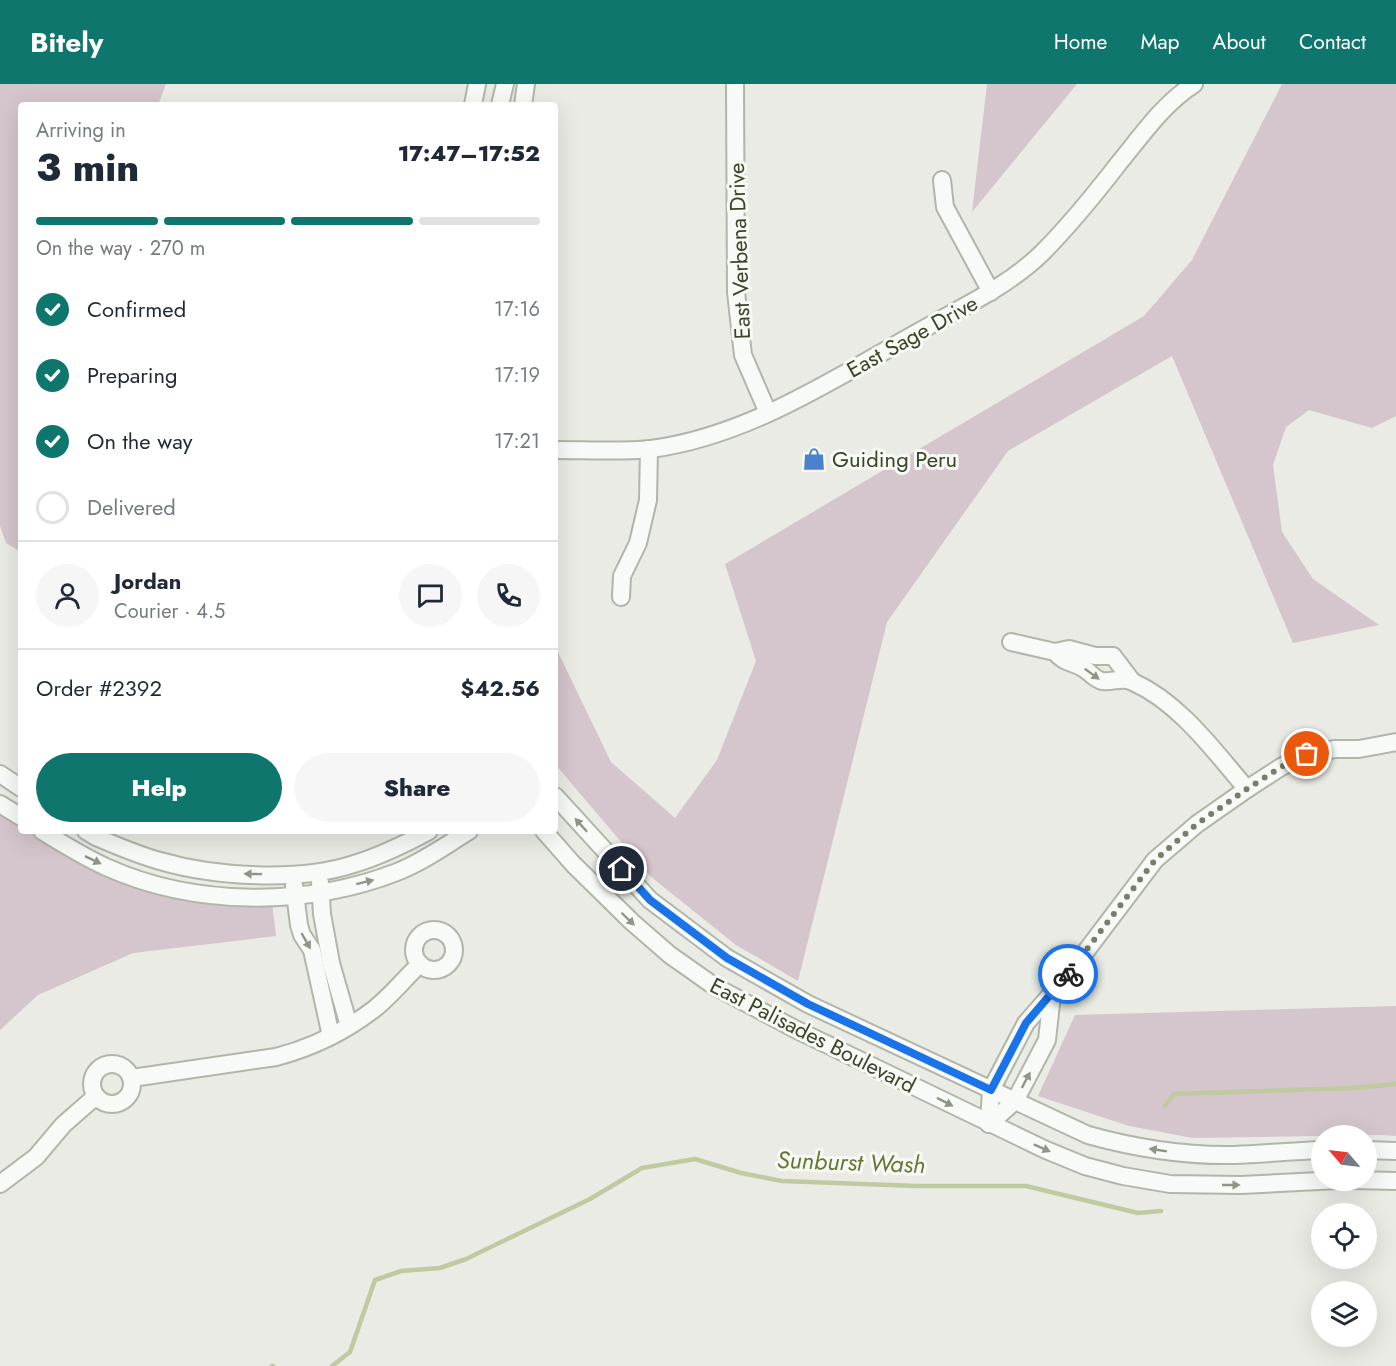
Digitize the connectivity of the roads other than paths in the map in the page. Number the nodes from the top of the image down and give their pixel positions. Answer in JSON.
{"nodes":[{"id":1,"x":477,"y":84,"type":"edge"},
{"id":2,"x":505,"y":84,"type":"edge"},
{"id":3,"x":526,"y":84,"type":"edge"},
{"id":4,"x":735,"y":84,"type":"edge"},
{"id":5,"x":1194,"y":84,"type":"edge"},
{"id":6,"x":474,"y":102,"type":"edge"},
{"id":7,"x":501,"y":102,"type":"edge"},
{"id":8,"x":523,"y":102,"type":"edge"},
{"id":9,"x":942,"y":180,"type":"dead end"},
{"id":10,"x":992,"y":292,"type":"junction"},
{"id":11,"x":768,"y":413,"type":"junction"},
{"id":12,"x":650,"y":449,"type":"junction"},
{"id":13,"x":558,"y":450,"type":"edge"},
{"id":14,"x":621,"y":597,"type":"dead end"},
{"id":15,"x":1011,"y":642,"type":"dead end"},
{"id":16,"x":1055,"y":652,"type":"junction"},
{"id":17,"x":1132,"y":681,"type":"junction"},
{"id":18,"x":1396,"y":742,"type":"edge"},
{"id":19,"x":0,"y":774,"type":"edge"},
{"id":20,"x":18,"y":786,"type":"edge"},
{"id":21,"x":1247,"y":789,"type":"junction"},
{"id":22,"x":558,"y":799,"type":"edge"},
{"id":23,"x":0,"y":804,"type":"edge"},
{"id":24,"x":18,"y":815,"type":"edge"},
{"id":25,"x":47,"y":834,"type":"edge"},
{"id":26,"x":93,"y":834,"type":"edge"},
{"id":27,"x":423,"y":834,"type":"edge"},
{"id":28,"x":464,"y":834,"type":"edge"},
{"id":29,"x":547,"y":834,"type":"edge"},
{"id":30,"x":318,"y":872,"type":"junction"},
{"id":31,"x":292,"y":875,"type":"junction"},
{"id":32,"x":322,"y":892,"type":"junction"},
{"id":33,"x":295,"y":895,"type":"junction"},
{"id":34,"x":420,"y":964,"type":"dead end"},
{"id":35,"x":1052,"y":995,"type":"junction"},
{"id":36,"x":349,"y":1026,"type":"junction"},
{"id":37,"x":331,"y":1036,"type":"junction"},
{"id":38,"x":132,"y":1078,"type":"junction"},
{"id":39,"x":991,"y":1090,"type":"junction"},
{"id":40,"x":96,"y":1096,"type":"junction"},
{"id":41,"x":1015,"y":1101,"type":"junction"},
{"id":42,"x":989,"y":1124,"type":"junction"},
{"id":43,"x":1377,"y":1150,"type":"edge"},
{"id":44,"x":1311,"y":1151,"type":"edge"},
{"id":45,"x":1396,"y":1151,"type":"edge"},
{"id":46,"x":1311,"y":1181,"type":"edge"},
{"id":47,"x":1377,"y":1181,"type":"edge"},
{"id":48,"x":1396,"y":1181,"type":"edge"},
{"id":49,"x":0,"y":1184,"type":"edge"}],
"edges":[{"from":1,"to":6,"type":"street"},
{"from":2,"to":7,"type":"street"},
{"from":3,"to":8,"type":"street"},
{"from":4,"to":11,"type":"street","name":"East Verbena Drive"},
{"from":5,"to":10,"type":"street","name":"East Sage Drive"},
{"from":9,"to":10,"type":"street"},
{"from":10,"to":11,"type":"street","name":"East Sage Drive"},
{"from":11,"to":12,"type":"street","name":"East Sage Drive"},
{"from":12,"to":13,"type":"street","name":"East Sage Drive"},
{"from":12,"to":14,"type":"street"},
{"from":15,"to":16,"type":"street"},
{"from":16,"to":17,"type":"street","one_way":true},
{"from":16,"to":17,"type":"street"},
{"from":17,"to":21,"type":"street"},
{"from":18,"to":21,"type":"street"},
{"from":19,"to":20,"type":"street"},
{"from":21,"to":35,"type":"street"},
{"from":39,"to":22,"type":"street","name":"East Palisades Boulevard","one_way":true},
{"from":23,"to":24,"type":"street"},
{"from":25,"to":33,"type":"street","one_way":true},
{"from":31,"to":26,"type":"street","one_way":true},
{"from":27,"to":30,"type":"street"},
{"from":32,"to":28,"type":"street","one_way":true},
{"from":29,"to":42,"type":"street","name":"East Palisades Boulevard","one_way":true},
{"from":30,"to":31,"type":"street"},
{"from":30,"to":32,"type":"street"},
{"from":31,"to":33,"type":"street"},
{"from":32,"to":33,"type":"street"},
{"from":32,"to":36,"type":"street"},
{"from":33,"to":37,"type":"street","one_way":true},
{"from":34,"to":36,"type":"street"},
{"from":35,"to":39,"type":"street"},
{"from":41,"to":35,"type":"street","one_way":true},
{"from":36,"to":37,"type":"street"},
{"from":37,"to":38,"type":"street"},
{"from":38,"to":40,"type":"street"},
{"from":38,"to":40,"type":"street"},
{"from":39,"to":41,"type":"street","name":"East Palisades Boulevard"},
{"from":39,"to":42,"type":"street"},
{"from":40,"to":49,"type":"street"},
{"from":41,"to":42,"type":"street"},
{"from":44,"to":41,"type":"street","name":"East Palisades Boulevard","one_way":true},
{"from":42,"to":46,"type":"street","name":"East Palisades Boulevard","one_way":true},
{"from":43,"to":45,"type":"street"},
{"from":47,"to":48,"type":"street"}]}
